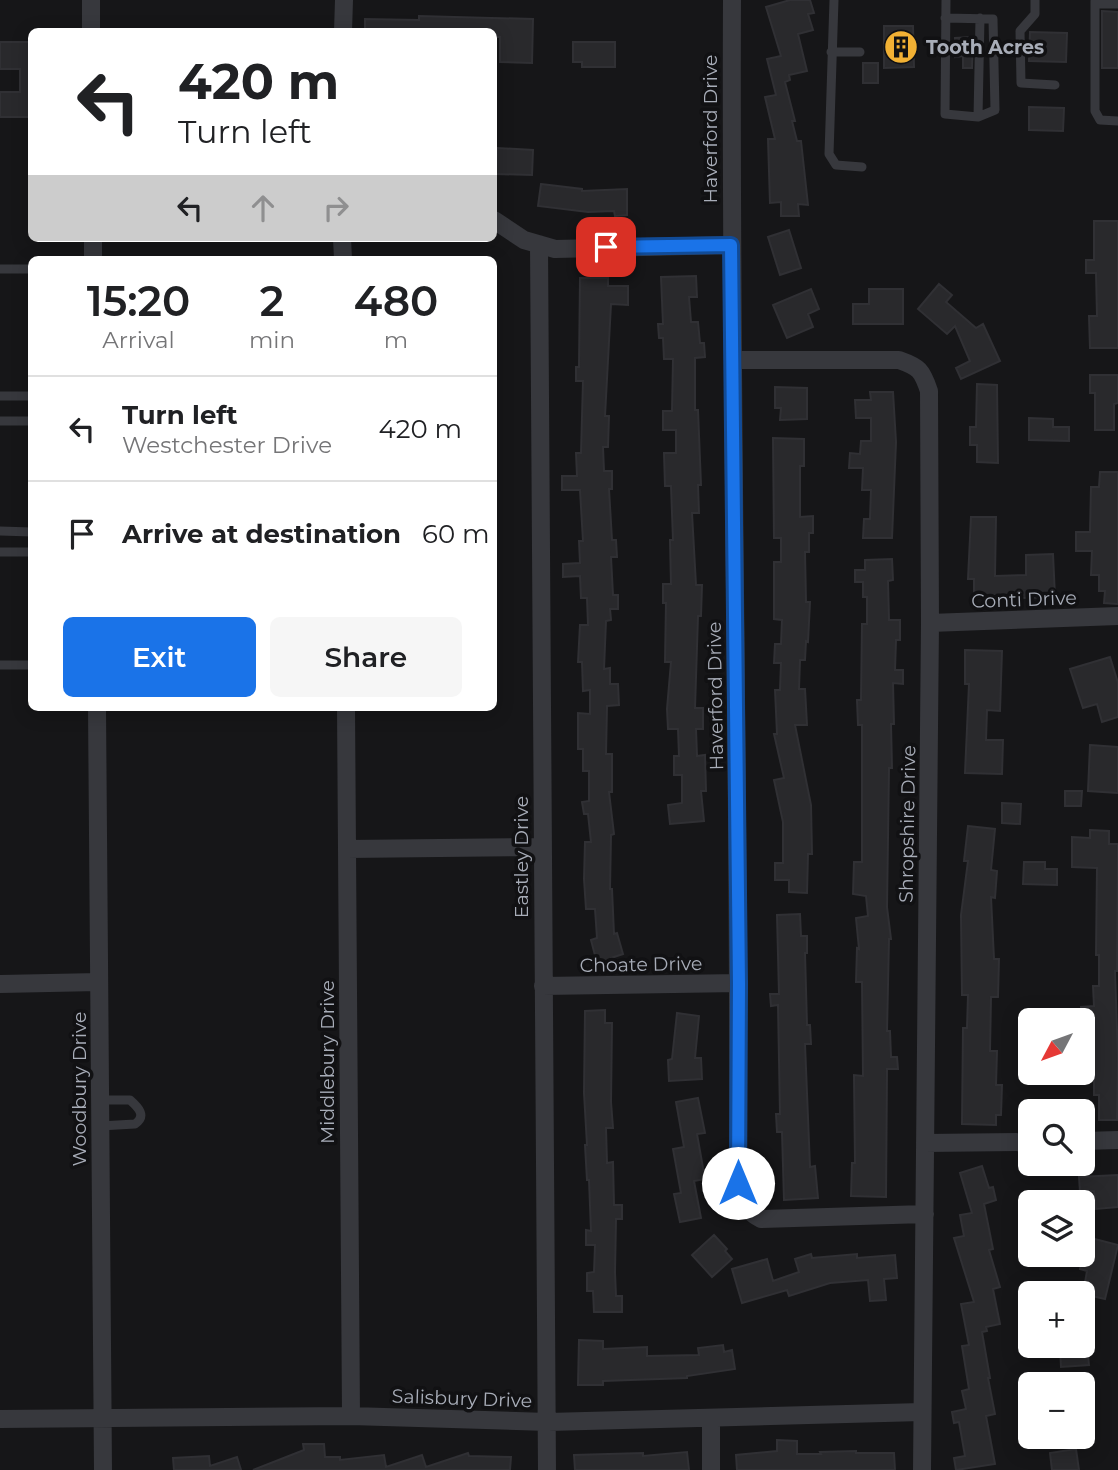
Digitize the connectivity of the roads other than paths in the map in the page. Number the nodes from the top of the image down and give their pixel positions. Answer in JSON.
{"nodes":[{"id":1,"x":92,"y":0,"type":"edge"},
{"id":2,"x":344,"y":0,"type":"edge"},
{"id":3,"x":732,"y":0,"type":"edge"},
{"id":4,"x":834,"y":0,"type":"edge"},
{"id":5,"x":946,"y":0,"type":"edge"},
{"id":6,"x":1035,"y":0,"type":"edge"},
{"id":7,"x":1095,"y":2,"type":"edge"},
{"id":8,"x":1118,"y":4,"type":"edge"},
{"id":9,"x":945,"y":18,"type":"junction"},
{"id":10,"x":980,"y":18,"type":"junction"},
{"id":11,"x":91,"y":28,"type":"edge"},
{"id":12,"x":343,"y":28,"type":"edge"},
{"id":13,"x":831,"y":52,"type":"junction"},
{"id":14,"x":860,"y":52,"type":"dead end"},
{"id":15,"x":1055,"y":85,"type":"dead end"},
{"id":16,"x":978,"y":117,"type":"junction"},
{"id":17,"x":1118,"y":121,"type":"edge"},
{"id":18,"x":862,"y":167,"type":"dead end"},
{"id":19,"x":497,"y":222,"type":"edge"},
{"id":20,"x":539,"y":244,"type":"junction"},
{"id":21,"x":731,"y":245,"type":"junction"},
{"id":22,"x":28,"y":269,"type":"edge"},
{"id":23,"x":0,"y":270,"type":"edge"},
{"id":24,"x":733,"y":360,"type":"junction"},
{"id":25,"x":0,"y":396,"type":"edge"},
{"id":26,"x":28,"y":396,"type":"edge"},
{"id":27,"x":0,"y":421,"type":"edge"},
{"id":28,"x":28,"y":421,"type":"edge"},
{"id":29,"x":0,"y":531,"type":"edge"},
{"id":30,"x":28,"y":532,"type":"edge"},
{"id":31,"x":0,"y":552,"type":"edge"},
{"id":32,"x":28,"y":552,"type":"edge"},
{"id":33,"x":1118,"y":617,"type":"edge"},
{"id":34,"x":930,"y":623,"type":"junction"},
{"id":35,"x":0,"y":665,"type":"edge"},
{"id":36,"x":28,"y":665,"type":"edge"},
{"id":37,"x":97,"y":711,"type":"edge"},
{"id":38,"x":346,"y":711,"type":"edge"},
{"id":39,"x":542,"y":847,"type":"junction"},
{"id":40,"x":347,"y":849,"type":"junction"},
{"id":41,"x":99,"y":982,"type":"junction"},
{"id":42,"x":0,"y":984,"type":"edge"},
{"id":43,"x":739,"y":984,"type":"junction"},
{"id":44,"x":543,"y":986,"type":"junction"},
{"id":45,"x":100,"y":1100,"type":"junction"},
{"id":46,"x":100,"y":1126,"type":"junction"},
{"id":47,"x":1118,"y":1140,"type":"edge"},
{"id":48,"x":1095,"y":1141,"type":"edge"},
{"id":49,"x":1018,"y":1142,"type":"edge"},
{"id":50,"x":925,"y":1143,"type":"junction"},
{"id":51,"x":925,"y":1214,"type":"junction"},
{"id":52,"x":922,"y":1412,"type":"junction"},
{"id":53,"x":351,"y":1416,"type":"junction"},
{"id":54,"x":103,"y":1418,"type":"junction"},
{"id":55,"x":711,"y":1418,"type":"junction"},
{"id":56,"x":0,"y":1419,"type":"edge"},
{"id":57,"x":548,"y":1422,"type":"junction"},
{"id":58,"x":103,"y":1470,"type":"edge"},
{"id":59,"x":547,"y":1470,"type":"edge"},
{"id":60,"x":710,"y":1470,"type":"edge"},
{"id":61,"x":922,"y":1470,"type":"edge"}],
"edges":[{"from":1,"to":11,"type":"street"},
{"from":2,"to":12,"type":"street"},
{"from":3,"to":21,"type":"street","name":"Haverford Drive"},
{"from":4,"to":13,"type":"lane"},
{"from":5,"to":9,"type":"lane"},
{"from":6,"to":15,"type":"lane"},
{"from":7,"to":8,"type":"lane"},
{"from":7,"to":17,"type":"lane"},
{"from":9,"to":10,"type":"lane"},
{"from":9,"to":16,"type":"lane"},
{"from":10,"to":16,"type":"lane"},
{"from":10,"to":16,"type":"lane"},
{"from":13,"to":14,"type":"lane"},
{"from":13,"to":18,"type":"lane"},
{"from":19,"to":20,"type":"street"},
{"from":20,"to":21,"type":"street"},
{"from":20,"to":39,"type":"street","name":"Eastley Drive"},
{"from":21,"to":24,"type":"street","name":"Haverford Drive"},
{"from":22,"to":23,"type":"lane"},
{"from":24,"to":34,"type":"street","name":"Shropshire Drive"},
{"from":24,"to":43,"type":"street","name":"Haverford Drive"},
{"from":25,"to":26,"type":"lane"},
{"from":27,"to":28,"type":"lane"},
{"from":29,"to":30,"type":"lane"},
{"from":31,"to":32,"type":"lane"},
{"from":33,"to":34,"type":"street","name":"Conti Drive"},
{"from":34,"to":50,"type":"street","name":"Shropshire Drive"},
{"from":35,"to":36,"type":"lane"},
{"from":37,"to":41,"type":"street","name":"Woodbury Drive"},
{"from":38,"to":40,"type":"street","name":"Middlebury Drive"},
{"from":39,"to":40,"type":"street"},
{"from":39,"to":44,"type":"street","name":"Eastley Drive"},
{"from":40,"to":53,"type":"street","name":"Middlebury Drive"},
{"from":41,"to":42,"type":"street"},
{"from":41,"to":45,"type":"street","name":"Woodbury Drive"},
{"from":43,"to":44,"type":"street","name":"Choate Drive"},
{"from":43,"to":51,"type":"street","name":"Haverford Drive"},
{"from":44,"to":57,"type":"street","name":"Eastley Drive"},
{"from":45,"to":46,"type":"street","name":"Woodbury Drive"},
{"from":45,"to":46,"type":"lane"},
{"from":46,"to":54,"type":"street","name":"Woodbury Drive"},
{"from":47,"to":48,"type":"street"},
{"from":49,"to":50,"type":"street"},
{"from":50,"to":51,"type":"street","name":"Shropshire Drive"},
{"from":51,"to":52,"type":"street","name":"Shropshire Drive"},
{"from":52,"to":55,"type":"street","name":"Salisbury Drive"},
{"from":52,"to":61,"type":"street","name":"Shropshire Drive"},
{"from":53,"to":54,"type":"street","name":"Salisbury Drive"},
{"from":53,"to":57,"type":"street","name":"Salisbury Drive"},
{"from":54,"to":56,"type":"street","name":"Salisbury Drive"},
{"from":54,"to":58,"type":"street","name":"Woodbury Drive"},
{"from":55,"to":57,"type":"street","name":"Salisbury Drive"},
{"from":55,"to":60,"type":"street"},
{"from":57,"to":59,"type":"street","name":"Eastley Drive"}]}
